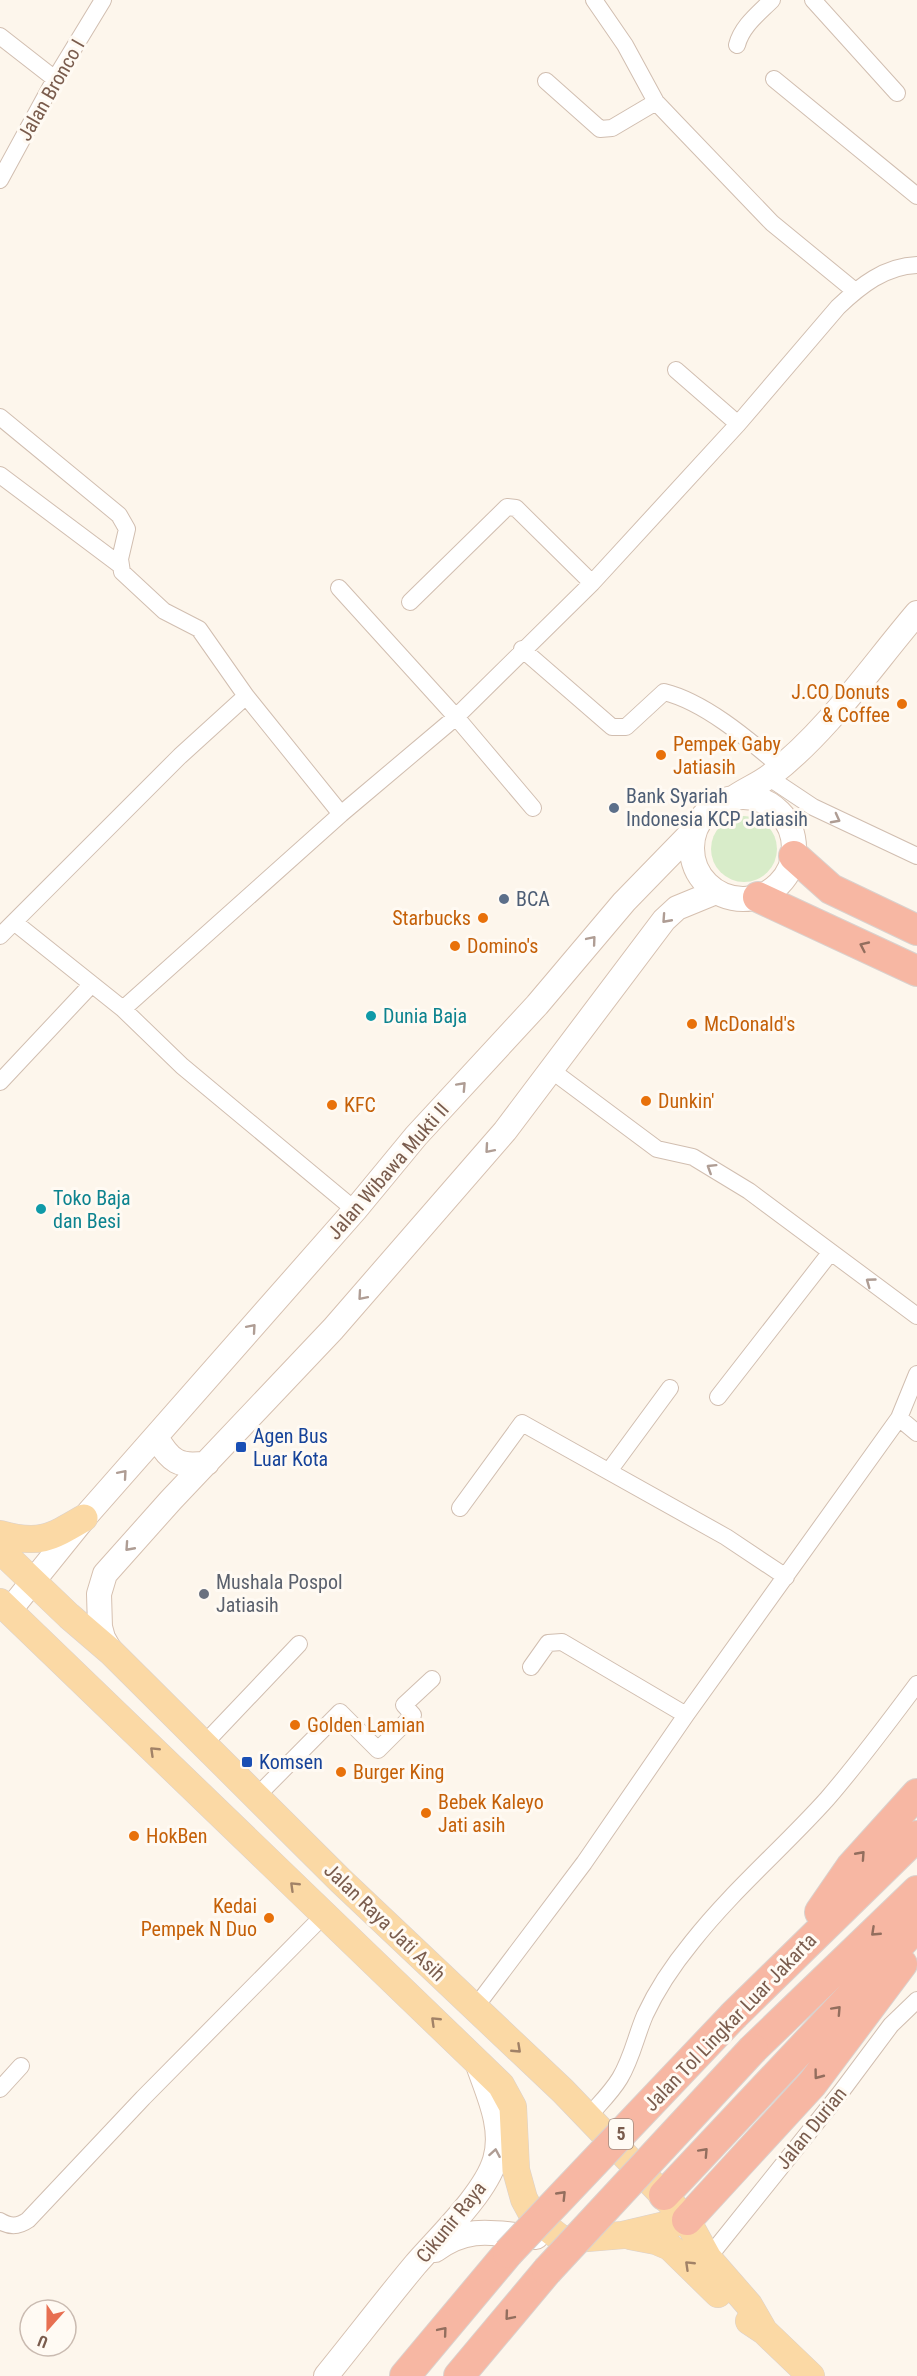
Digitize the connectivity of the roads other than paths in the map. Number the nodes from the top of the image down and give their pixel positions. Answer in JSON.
{"nodes":[{"id":1,"x":103,"y":0,"type":"edge"},
{"id":2,"x":594,"y":0,"type":"edge"},
{"id":3,"x":772,"y":0,"type":"edge"},
{"id":4,"x":813,"y":0,"type":"edge"},
{"id":5,"x":0,"y":36,"type":"edge"},
{"id":6,"x":737,"y":45,"type":"dead end"},
{"id":7,"x":774,"y":79,"type":"dead end"},
{"id":8,"x":56,"y":80,"type":"junction"},
{"id":9,"x":546,"y":81,"type":"dead end"},
{"id":10,"x":897,"y":93,"type":"dead end"},
{"id":11,"x":656,"y":102,"type":"junction"},
{"id":12,"x":0,"y":180,"type":"edge"},
{"id":13,"x":917,"y":196,"type":"edge"},
{"id":14,"x":917,"y":265,"type":"edge"},
{"id":15,"x":855,"y":291,"type":"junction"},
{"id":16,"x":676,"y":370,"type":"dead end"},
{"id":17,"x":0,"y":417,"type":"edge"},
{"id":18,"x":738,"y":424,"type":"junction"},
{"id":19,"x":0,"y":475,"type":"edge"},
{"id":20,"x":120,"y":565,"type":"junction"},
{"id":21,"x":592,"y":583,"type":"junction"},
{"id":22,"x":339,"y":588,"type":"dead end"},
{"id":23,"x":410,"y":602,"type":"dead end"},
{"id":24,"x":917,"y":613,"type":"edge"},
{"id":25,"x":522,"y":649,"type":"junction"},
{"id":26,"x":246,"y":696,"type":"junction"},
{"id":27,"x":456,"y":717,"type":"junction"},
{"id":28,"x":775,"y":772,"type":"junction"},
{"id":29,"x":732,"y":799,"type":"junction"},
{"id":30,"x":533,"y":808,"type":"dead end"},
{"id":31,"x":341,"y":813,"type":"junction"},
{"id":32,"x":786,"y":821,"type":"junction"},
{"id":33,"x":696,"y":828,"type":"junction"},
{"id":34,"x":794,"y":856,"type":"junction"},
{"id":35,"x":917,"y":856,"type":"edge"},
{"id":36,"x":716,"y":892,"type":"junction"},
{"id":37,"x":758,"y":897,"type":"junction"},
{"id":38,"x":14,"y":922,"type":"junction"},
{"id":39,"x":917,"y":930,"type":"edge"},
{"id":40,"x":0,"y":936,"type":"edge"},
{"id":41,"x":917,"y":971,"type":"edge"},
{"id":42,"x":91,"y":985,"type":"junction"},
{"id":43,"x":123,"y":1009,"type":"junction"},
{"id":44,"x":551,"y":1070,"type":"junction"},
{"id":45,"x":0,"y":1082,"type":"edge"},
{"id":46,"x":355,"y":1210,"type":"junction"},
{"id":47,"x":830,"y":1253,"type":"junction"},
{"id":48,"x":917,"y":1316,"type":"edge"},
{"id":49,"x":917,"y":1374,"type":"edge"},
{"id":50,"x":670,"y":1388,"type":"dead end"},
{"id":51,"x":718,"y":1397,"type":"dead end"},
{"id":52,"x":899,"y":1418,"type":"junction"},
{"id":53,"x":917,"y":1433,"type":"edge"},
{"id":54,"x":156,"y":1437,"type":"junction"},
{"id":55,"x":207,"y":1463,"type":"junction"},
{"id":56,"x":609,"y":1472,"type":"junction"},
{"id":57,"x":460,"y":1508,"type":"dead end"},
{"id":58,"x":84,"y":1518,"type":"junction"},
{"id":59,"x":0,"y":1534,"type":"edge"},
{"id":60,"x":0,"y":1550,"type":"edge"},
{"id":61,"x":786,"y":1577,"type":"junction"},
{"id":62,"x":33,"y":1581,"type":"junction"},
{"id":63,"x":4,"y":1606,"type":"edge"},
{"id":64,"x":76,"y":1622,"type":"junction"},
{"id":65,"x":299,"y":1644,"type":"dead end"},
{"id":66,"x":111,"y":1652,"type":"junction"},
{"id":67,"x":52,"y":1653,"type":"junction"},
{"id":68,"x":531,"y":1667,"type":"dead end"},
{"id":69,"x":432,"y":1679,"type":"dead end"},
{"id":70,"x":917,"y":1684,"type":"edge"},
{"id":71,"x":686,"y":1715,"type":"junction"},
{"id":72,"x":203,"y":1745,"type":"junction"},
{"id":73,"x":917,"y":1794,"type":"edge"},
{"id":74,"x":255,"y":1797,"type":"junction"},
{"id":75,"x":917,"y":1836,"type":"edge"},
{"id":76,"x":917,"y":1892,"type":"edge"},
{"id":77,"x":324,"y":1915,"type":"junction"},
{"id":78,"x":917,"y":1926,"type":"edge"},
{"id":79,"x":917,"y":1945,"type":"edge"},
{"id":80,"x":778,"y":1971,"type":"junction"},
{"id":81,"x":917,"y":2000,"type":"edge"},
{"id":82,"x":474,"y":2009,"type":"junction"},
{"id":83,"x":477,"y":2062,"type":"junction"},
{"id":84,"x":21,"y":2066,"type":"dead end"},
{"id":85,"x":0,"y":2089,"type":"edge"},
{"id":86,"x":588,"y":2117,"type":"junction"},
{"id":87,"x":664,"y":2195,"type":"junction"},
{"id":88,"x":687,"y":2220,"type":"junction"},
{"id":89,"x":0,"y":2221,"type":"edge"},
{"id":90,"x":623,"y":2235,"type":"junction"},
{"id":91,"x":563,"y":2240,"type":"junction"},
{"id":92,"x":708,"y":2258,"type":"junction"},
{"id":93,"x":414,"y":2267,"type":"junction"},
{"id":94,"x":764,"y":2331,"type":"junction"},
{"id":95,"x":326,"y":2376,"type":"edge"},
{"id":96,"x":405,"y":2376,"type":"edge"},
{"id":97,"x":459,"y":2376,"type":"edge"},
{"id":98,"x":811,"y":2376,"type":"edge"}],
"edges":[{"from":1,"to":8,"type":"street","name":"Jalan Bronco I"},
{"from":2,"to":11,"type":"street"},
{"from":3,"to":6,"type":"street"},
{"from":4,"to":10,"type":"street"},
{"from":5,"to":8,"type":"street"},
{"from":7,"to":13,"type":"street"},
{"from":8,"to":12,"type":"street","name":"Jalan Bronco I"},
{"from":9,"to":11,"type":"street"},
{"from":11,"to":15,"type":"street"},
{"from":14,"to":15,"type":"street"},
{"from":15,"to":18,"type":"street"},
{"from":16,"to":18,"type":"street"},
{"from":17,"to":20,"type":"street"},
{"from":18,"to":21,"type":"street"},
{"from":19,"to":20,"type":"street"},
{"from":20,"to":26,"type":"street"},
{"from":21,"to":23,"type":"street"},
{"from":21,"to":25,"type":"street"},
{"from":22,"to":27,"type":"street"},
{"from":24,"to":28,"type":"main road"},
{"from":25,"to":27,"type":"street"},
{"from":25,"to":28,"type":"street"},
{"from":26,"to":31,"type":"street"},
{"from":26,"to":38,"type":"street"},
{"from":27,"to":30,"type":"street"},
{"from":27,"to":31,"type":"street"},
{"from":28,"to":29,"type":"main road"},
{"from":28,"to":32,"type":"main road"},
{"from":28,"to":35,"type":"street","one_way":true},
{"from":29,"to":32,"type":"main road"},
{"from":29,"to":33,"type":"main road"},
{"from":31,"to":43,"type":"street"},
{"from":32,"to":34,"type":"main road"},
{"from":33,"to":36,"type":"main road"},
{"from":46,"to":33,"type":"main road","name":"Jalan Wibawa Mukti II","one_way":true},
{"from":34,"to":37,"type":"main road"},
{"from":34,"to":39,"type":"highway"},
{"from":36,"to":37,"type":"main road"},
{"from":36,"to":44,"type":"main road","one_way":true},
{"from":41,"to":37,"type":"highway","one_way":true},
{"from":38,"to":40,"type":"street"},
{"from":38,"to":42,"type":"street"},
{"from":42,"to":43,"type":"street"},
{"from":42,"to":45,"type":"street"},
{"from":43,"to":46,"type":"street"},
{"from":47,"to":44,"type":"street","one_way":true},
{"from":44,"to":55,"type":"main road","one_way":true},
{"from":54,"to":46,"type":"main road","name":"Jalan Wibawa Mukti II","one_way":true},
{"from":48,"to":47,"type":"street","one_way":true},
{"from":47,"to":51,"type":"street"},
{"from":49,"to":52,"type":"street"},
{"from":50,"to":56,"type":"street"},
{"from":52,"to":53,"type":"street"},
{"from":52,"to":61,"type":"street"},
{"from":54,"to":55,"type":"main road"},
{"from":58,"to":54,"type":"main road","name":"Jalan Wibawa Mukti II","one_way":true},
{"from":55,"to":66,"type":"main road","one_way":true},
{"from":56,"to":57,"type":"street"},
{"from":56,"to":61,"type":"street"},
{"from":58,"to":59,"type":"main road"},
{"from":58,"to":62,"type":"main road","name":"Jalan Wibawa Mukti II"},
{"from":60,"to":62,"type":"main road","name":"Jalan Raya Jati Asih"},
{"from":61,"to":71,"type":"street"},
{"from":62,"to":63,"type":"main road","name":"Jalan Raya Jati Asih"},
{"from":62,"to":64,"type":"main road","name":"Jalan Raya Jati Asih"},
{"from":63,"to":67,"type":"main road","name":"Jalan Raya Jati Asih"},
{"from":64,"to":66,"type":"main road","name":"Jalan Raya Jati Asih"},
{"from":64,"to":67,"type":"main road"},
{"from":65,"to":72,"type":"street"},
{"from":66,"to":72,"type":"main road","name":"Jalan Raya Jati Asih"},
{"from":77,"to":67,"type":"main road","name":"Jalan Raya Jati Asih","one_way":true},
{"from":68,"to":71,"type":"street"},
{"from":69,"to":74,"type":"street"},
{"from":70,"to":86,"type":"street"},
{"from":71,"to":82,"type":"street"},
{"from":72,"to":74,"type":"main road","name":"Jalan Raya Jati Asih"},
{"from":80,"to":73,"type":"highway","one_way":true},
{"from":74,"to":82,"type":"main road","name":"Jalan Raya Jati Asih"},
{"from":75,"to":80,"type":"highway","name":"Jalan Tol Lingkar Luar Jakarta","number":"5"},
{"from":76,"to":97,"type":"highway","name":"Jalan Tol Lingkar Luar Jakarta","number":"5","one_way":true,"bridge":true},
{"from":83,"to":77,"type":"main road","name":"Jalan Raya Jati Asih","one_way":true},
{"from":77,"to":89,"type":"street"},
{"from":87,"to":78,"type":"highway","one_way":true},
{"from":79,"to":88,"type":"highway","one_way":true},
{"from":96,"to":80,"type":"highway","name":"Jalan Tol Lingkar Luar Jakarta","number":"5","one_way":true,"bridge":true},
{"from":81,"to":92,"type":"street","name":"Jalan Durian"},
{"from":82,"to":86,"type":"main road","name":"Jalan Raya Jati Asih","one_way":true},
{"from":83,"to":91,"type":"main road","name":"Jalan Raya Jati Asih"},
{"from":93,"to":83,"type":"main road","name":"Cikunir Raya","one_way":true},
{"from":84,"to":85,"type":"street"},
{"from":86,"to":87,"type":"main road","name":"Jalan Raya Jati Asih"},
{"from":87,"to":88,"type":"main road","name":"Jalan Raya Jati Asih"},
{"from":88,"to":90,"type":"main road"},
{"from":88,"to":92,"type":"main road","name":"Jalan Raya Jati Asih"},
{"from":90,"to":91,"type":"main road"},
{"from":94,"to":90,"type":"main road","one_way":true},
{"from":91,"to":93,"type":"main road","name":"Cikunir Raya"},
{"from":92,"to":94,"type":"main road","name":"Jalan Raya Jati Asih"},
{"from":93,"to":95,"type":"main road"},
{"from":94,"to":98,"type":"main road"}]}
